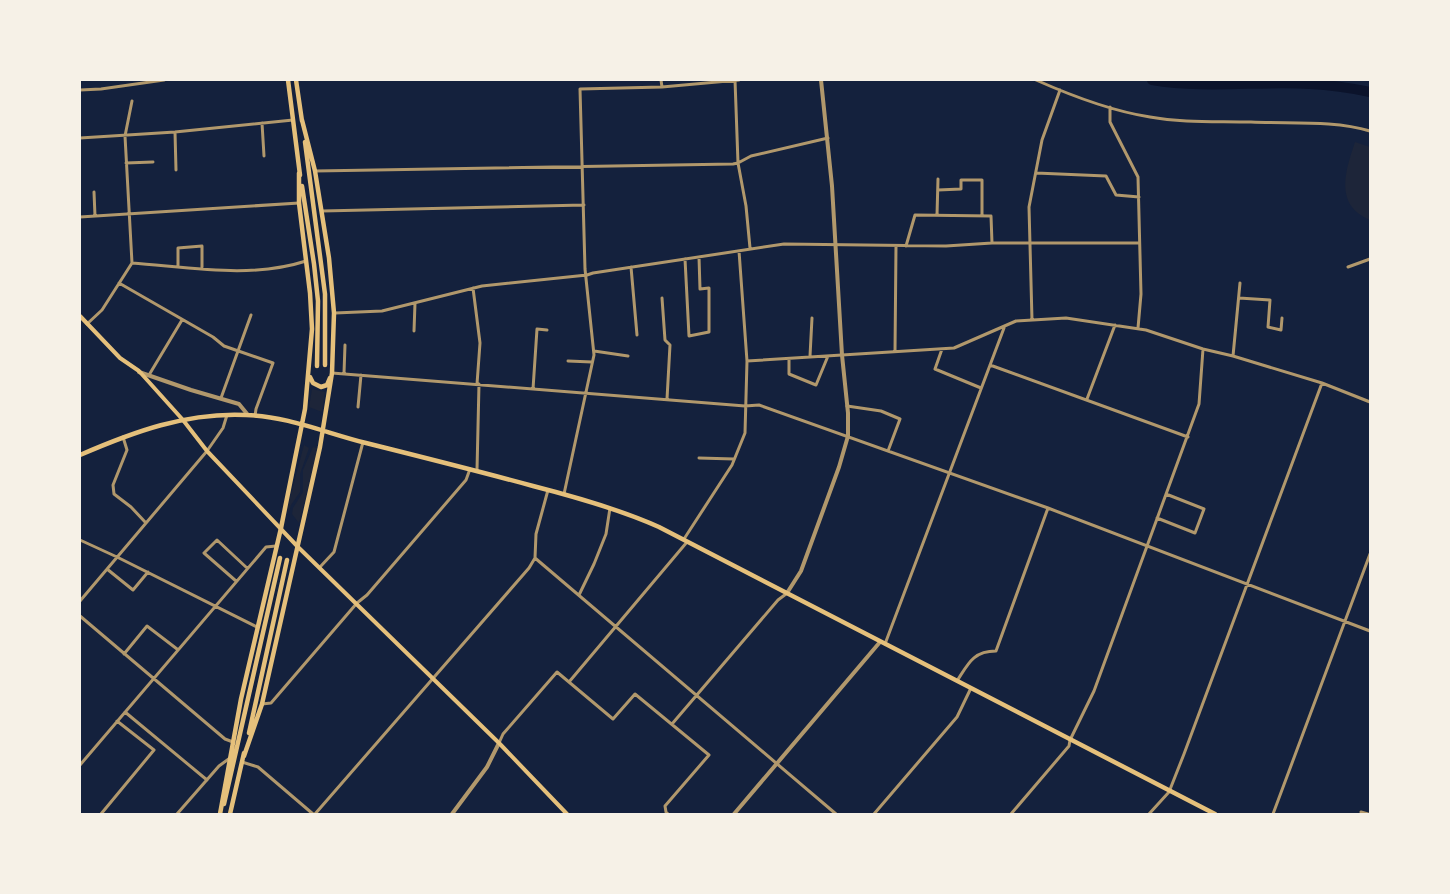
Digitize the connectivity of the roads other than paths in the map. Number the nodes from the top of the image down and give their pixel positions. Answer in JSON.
{"nodes":[{"id":1,"x":164,"y":80,"type":"edge"},
{"id":2,"x":288,"y":80,"type":"edge"},
{"id":3,"x":296,"y":80,"type":"edge"},
{"id":4,"x":661,"y":80,"type":"edge"},
{"id":5,"x":737,"y":80,"type":"edge"},
{"id":6,"x":821,"y":80,"type":"edge"},
{"id":7,"x":1036,"y":80,"type":"edge"},
{"id":8,"x":662,"y":87,"type":"junction"},
{"id":9,"x":80,"y":90,"type":"edge"},
{"id":10,"x":1060,"y":90,"type":"junction"},
{"id":11,"x":132,"y":101,"type":"dead end"},
{"id":12,"x":1110,"y":107,"type":"junction"},
{"id":13,"x":293,"y":120,"type":"junction"},
{"id":14,"x":302,"y":120,"type":"junction"},
{"id":15,"x":262,"y":123,"type":"junction"},
{"id":16,"x":1371,"y":131,"type":"edge"},
{"id":17,"x":175,"y":132,"type":"junction"},
{"id":18,"x":125,"y":136,"type":"junction"},
{"id":19,"x":80,"y":138,"type":"edge"},
{"id":20,"x":828,"y":138,"type":"junction"},
{"id":21,"x":264,"y":156,"type":"dead end"},
{"id":22,"x":153,"y":162,"type":"dead end"},
{"id":23,"x":126,"y":163,"type":"junction"},
{"id":24,"x":738,"y":163,"type":"junction"},
{"id":25,"x":581,"y":168,"type":"junction"},
{"id":26,"x":176,"y":170,"type":"dead end"},
{"id":27,"x":315,"y":171,"type":"junction"},
{"id":28,"x":299,"y":173,"type":"junction"},
{"id":29,"x":1035,"y":173,"type":"junction"},
{"id":30,"x":938,"y":179,"type":"dead end"},
{"id":31,"x":938,"y":190,"type":"junction"},
{"id":32,"x":94,"y":192,"type":"dead end"},
{"id":33,"x":1139,"y":196,"type":"junction"},
{"id":34,"x":299,"y":202,"type":"junction"},
{"id":35,"x":584,"y":205,"type":"junction"},
{"id":36,"x":322,"y":211,"type":"junction"},
{"id":37,"x":128,"y":213,"type":"junction"},
{"id":38,"x":937,"y":215,"type":"junction"},
{"id":39,"x":95,"y":216,"type":"junction"},
{"id":40,"x":982,"y":216,"type":"junction"},
{"id":41,"x":80,"y":217,"type":"edge"},
{"id":42,"x":992,"y":243,"type":"junction"},
{"id":43,"x":1139,"y":243,"type":"junction"},
{"id":44,"x":1029,"y":244,"type":"junction"},
{"id":45,"x":836,"y":245,"type":"junction"},
{"id":46,"x":896,"y":246,"type":"junction"},
{"id":47,"x":906,"y":246,"type":"junction"},
{"id":48,"x":751,"y":249,"type":"junction"},
{"id":49,"x":739,"y":251,"type":"junction"},
{"id":50,"x":699,"y":257,"type":"junction"},
{"id":51,"x":685,"y":259,"type":"junction"},
{"id":52,"x":1371,"y":259,"type":"edge"},
{"id":53,"x":306,"y":260,"type":"junction"},
{"id":54,"x":132,"y":263,"type":"junction"},
{"id":55,"x":178,"y":266,"type":"junction"},
{"id":56,"x":631,"y":267,"type":"junction"},
{"id":57,"x":1348,"y":267,"type":"dead end"},
{"id":58,"x":202,"y":268,"type":"junction"},
{"id":59,"x":587,"y":275,"type":"junction"},
{"id":60,"x":1240,"y":283,"type":"dead end"},
{"id":61,"x":119,"y":284,"type":"junction"},
{"id":62,"x":473,"y":288,"type":"junction"},
{"id":63,"x":662,"y":298,"type":"dead end"},
{"id":64,"x":1239,"y":298,"type":"junction"},
{"id":65,"x":415,"y":303,"type":"junction"},
{"id":66,"x":334,"y":313,"type":"junction"},
{"id":67,"x":251,"y":315,"type":"dead end"},
{"id":68,"x":80,"y":316,"type":"edge"},
{"id":69,"x":812,"y":318,"type":"dead end"},
{"id":70,"x":1282,"y":318,"type":"dead end"},
{"id":71,"x":182,"y":320,"type":"junction"},
{"id":72,"x":1032,"y":320,"type":"junction"},
{"id":73,"x":87,"y":324,"type":"junction"},
{"id":74,"x":1115,"y":324,"type":"junction"},
{"id":75,"x":1004,"y":327,"type":"junction"},
{"id":76,"x":1138,"y":328,"type":"junction"},
{"id":77,"x":547,"y":330,"type":"dead end"},
{"id":78,"x":414,"y":332,"type":"dead end"},
{"id":79,"x":637,"y":335,"type":"dead end"},
{"id":80,"x":345,"y":345,"type":"dead end"},
{"id":81,"x":942,"y":349,"type":"junction"},
{"id":82,"x":1203,"y":349,"type":"junction"},
{"id":83,"x":237,"y":351,"type":"junction"},
{"id":84,"x":594,"y":351,"type":"junction"},
{"id":85,"x":895,"y":352,"type":"junction"},
{"id":86,"x":842,"y":355,"type":"junction"},
{"id":87,"x":628,"y":356,"type":"dead end"},
{"id":88,"x":810,"y":356,"type":"junction"},
{"id":89,"x":828,"y":356,"type":"junction"},
{"id":90,"x":1233,"y":356,"type":"junction"},
{"id":91,"x":789,"y":360,"type":"junction"},
{"id":92,"x":568,"y":361,"type":"dead end"},
{"id":93,"x":747,"y":361,"type":"junction"},
{"id":94,"x":592,"y":362,"type":"junction"},
{"id":95,"x":325,"y":365,"type":"dead end"},
{"id":96,"x":990,"y":365,"type":"junction"},
{"id":97,"x":317,"y":366,"type":"dead end"},
{"id":98,"x":139,"y":371,"type":"junction"},
{"id":99,"x":309,"y":373,"type":"junction"},
{"id":100,"x":332,"y":373,"type":"junction"},
{"id":101,"x":344,"y":373,"type":"junction"},
{"id":102,"x":149,"y":375,"type":"junction"},
{"id":103,"x":361,"y":375,"type":"junction"},
{"id":104,"x":1322,"y":383,"type":"junction"},
{"id":105,"x":478,"y":384,"type":"junction"},
{"id":106,"x":981,"y":388,"type":"junction"},
{"id":107,"x":533,"y":389,"type":"junction"},
{"id":108,"x":586,"y":393,"type":"junction"},
{"id":109,"x":221,"y":398,"type":"junction"},
{"id":110,"x":667,"y":399,"type":"junction"},
{"id":111,"x":1087,"y":399,"type":"junction"},
{"id":112,"x":1371,"y":402,"type":"edge"},
{"id":113,"x":848,"y":405,"type":"junction"},
{"id":114,"x":745,"y":406,"type":"junction"},
{"id":115,"x":358,"y":407,"type":"dead end"},
{"id":116,"x":227,"y":415,"type":"junction"},
{"id":117,"x":248,"y":415,"type":"junction"},
{"id":118,"x":255,"y":416,"type":"junction"},
{"id":119,"x":183,"y":420,"type":"junction"},
{"id":120,"x":303,"y":425,"type":"junction"},
{"id":121,"x":323,"y":431,"type":"junction"},
{"id":122,"x":848,"y":436,"type":"junction"},
{"id":123,"x":123,"y":437,"type":"junction"},
{"id":124,"x":1188,"y":437,"type":"junction"},
{"id":125,"x":363,"y":442,"type":"junction"},
{"id":126,"x":207,"y":451,"type":"junction"},
{"id":127,"x":888,"y":451,"type":"junction"},
{"id":128,"x":80,"y":455,"type":"edge"},
{"id":129,"x":699,"y":458,"type":"dead end"},
{"id":130,"x":734,"y":459,"type":"junction"},
{"id":131,"x":470,"y":469,"type":"junction"},
{"id":132,"x":477,"y":470,"type":"junction"},
{"id":133,"x":949,"y":474,"type":"junction"},
{"id":134,"x":548,"y":490,"type":"junction"},
{"id":135,"x":564,"y":494,"type":"junction"},
{"id":136,"x":1166,"y":494,"type":"junction"},
{"id":137,"x":610,"y":508,"type":"junction"},
{"id":138,"x":1048,"y":508,"type":"junction"},
{"id":139,"x":1157,"y":518,"type":"junction"},
{"id":140,"x":146,"y":523,"type":"junction"},
{"id":141,"x":281,"y":528,"type":"junction"},
{"id":142,"x":80,"y":540,"type":"edge"},
{"id":143,"x":685,"y":541,"type":"junction"},
{"id":144,"x":1147,"y":545,"type":"junction"},
{"id":145,"x":276,"y":546,"type":"junction"},
{"id":146,"x":298,"y":547,"type":"junction"},
{"id":147,"x":1371,"y":554,"type":"edge"},
{"id":148,"x":117,"y":557,"type":"junction"},
{"id":149,"x":280,"y":558,"type":"dead end"},
{"id":150,"x":535,"y":558,"type":"junction"},
{"id":151,"x":287,"y":560,"type":"dead end"},
{"id":152,"x":320,"y":567,"type":"junction"},
{"id":153,"x":247,"y":568,"type":"junction"},
{"id":154,"x":107,"y":569,"type":"junction"},
{"id":155,"x":147,"y":572,"type":"junction"},
{"id":156,"x":236,"y":581,"type":"junction"},
{"id":157,"x":1245,"y":585,"type":"junction"},
{"id":158,"x":786,"y":594,"type":"junction"},
{"id":159,"x":579,"y":595,"type":"junction"},
{"id":160,"x":80,"y":601,"type":"edge"},
{"id":161,"x":357,"y":603,"type":"junction"},
{"id":162,"x":215,"y":605,"type":"junction"},
{"id":163,"x":80,"y":616,"type":"edge"},
{"id":164,"x":1345,"y":622,"type":"junction"},
{"id":165,"x":257,"y":627,"type":"junction"},
{"id":166,"x":616,"y":627,"type":"junction"},
{"id":167,"x":1371,"y":631,"type":"edge"},
{"id":168,"x":883,"y":643,"type":"junction"},
{"id":169,"x":177,"y":649,"type":"junction"},
{"id":170,"x":124,"y":654,"type":"junction"},
{"id":171,"x":433,"y":677,"type":"junction"},
{"id":172,"x":152,"y":679,"type":"junction"},
{"id":173,"x":957,"y":681,"type":"junction"},
{"id":174,"x":569,"y":682,"type":"junction"},
{"id":175,"x":971,"y":688,"type":"junction"},
{"id":176,"x":698,"y":695,"type":"junction"},
{"id":177,"x":262,"y":704,"type":"junction"},
{"id":178,"x":124,"y":712,"type":"junction"},
{"id":179,"x":117,"y":720,"type":"junction"},
{"id":180,"x":672,"y":724,"type":"junction"},
{"id":181,"x":1070,"y":740,"type":"junction"},
{"id":182,"x":233,"y":742,"type":"junction"},
{"id":183,"x":499,"y":743,"type":"junction"},
{"id":184,"x":244,"y":756,"type":"junction"},
{"id":185,"x":230,"y":758,"type":"junction"},
{"id":186,"x":242,"y":762,"type":"junction"},
{"id":187,"x":777,"y":764,"type":"junction"},
{"id":188,"x":80,"y":765,"type":"edge"},
{"id":189,"x":207,"y":780,"type":"junction"},
{"id":190,"x":1169,"y":792,"type":"junction"},
{"id":191,"x":1361,"y":812,"type":"dead end"},
{"id":192,"x":102,"y":814,"type":"edge"},
{"id":193,"x":177,"y":814,"type":"edge"},
{"id":194,"x":221,"y":814,"type":"edge"},
{"id":195,"x":230,"y":814,"type":"edge"},
{"id":196,"x":314,"y":814,"type":"edge"},
{"id":197,"x":452,"y":814,"type":"edge"},
{"id":198,"x":567,"y":814,"type":"edge"},
{"id":199,"x":668,"y":814,"type":"edge"},
{"id":200,"x":734,"y":814,"type":"edge"},
{"id":201,"x":836,"y":814,"type":"edge"},
{"id":202,"x":874,"y":814,"type":"edge"},
{"id":203,"x":1011,"y":814,"type":"edge"},
{"id":204,"x":1149,"y":814,"type":"edge"},
{"id":205,"x":1215,"y":814,"type":"edge"},
{"id":206,"x":1273,"y":814,"type":"edge"},
{"id":207,"x":1368,"y":814,"type":"edge"}],
"edges":[{"from":1,"to":9,"type":"street"},
{"from":2,"to":13,"type":"highway"},
{"from":3,"to":14,"type":"highway"},
{"from":4,"to":8,"type":"street"},
{"from":5,"to":8,"type":"street"},
{"from":5,"to":24,"type":"street"},
{"from":6,"to":20,"type":"street"},
{"from":7,"to":10,"type":"street"},
{"from":8,"to":25,"type":"street"},
{"from":10,"to":12,"type":"street"},
{"from":10,"to":29,"type":"street"},
{"from":11,"to":18,"type":"street"},
{"from":12,"to":16,"type":"street"},
{"from":12,"to":33,"type":"street"},
{"from":13,"to":15,"type":"street"},
{"from":13,"to":28,"type":"highway"},
{"from":14,"to":27,"type":"highway"},
{"from":14,"to":95,"type":"highway"},
{"from":15,"to":17,"type":"street"},
{"from":15,"to":21,"type":"street"},
{"from":17,"to":18,"type":"street"},
{"from":17,"to":26,"type":"street"},
{"from":18,"to":19,"type":"street"},
{"from":18,"to":23,"type":"street"},
{"from":20,"to":24,"type":"street"},
{"from":20,"to":45,"type":"street"},
{"from":22,"to":23,"type":"street"},
{"from":23,"to":37,"type":"street"},
{"from":24,"to":25,"type":"street"},
{"from":24,"to":48,"type":"street"},
{"from":25,"to":27,"type":"street"},
{"from":25,"to":35,"type":"street"},
{"from":27,"to":36,"type":"highway"},
{"from":28,"to":34,"type":"highway"},
{"from":28,"to":97,"type":"highway"},
{"from":29,"to":33,"type":"street"},
{"from":29,"to":44,"type":"street"},
{"from":30,"to":31,"type":"street"},
{"from":31,"to":38,"type":"street"},
{"from":31,"to":40,"type":"street"},
{"from":32,"to":39,"type":"street"},
{"from":33,"to":43,"type":"street"},
{"from":34,"to":37,"type":"street"},
{"from":34,"to":53,"type":"highway"},
{"from":35,"to":36,"type":"street"},
{"from":35,"to":59,"type":"street"},
{"from":36,"to":66,"type":"highway"},
{"from":37,"to":39,"type":"street"},
{"from":37,"to":54,"type":"street"},
{"from":38,"to":40,"type":"street"},
{"from":38,"to":47,"type":"street"},
{"from":39,"to":41,"type":"street"},
{"from":40,"to":42,"type":"street"},
{"from":42,"to":44,"type":"street"},
{"from":42,"to":47,"type":"street"},
{"from":43,"to":44,"type":"street"},
{"from":43,"to":76,"type":"street"},
{"from":44,"to":72,"type":"street"},
{"from":45,"to":46,"type":"street"},
{"from":45,"to":48,"type":"street"},
{"from":45,"to":86,"type":"street"},
{"from":46,"to":47,"type":"street"},
{"from":46,"to":85,"type":"street"},
{"from":48,"to":49,"type":"street"},
{"from":49,"to":50,"type":"street"},
{"from":49,"to":93,"type":"street"},
{"from":50,"to":51,"type":"street"},
{"from":50,"to":51,"type":"street"},
{"from":51,"to":56,"type":"street"},
{"from":52,"to":57,"type":"street"},
{"from":53,"to":58,"type":"street"},
{"from":53,"to":99,"type":"highway"},
{"from":54,"to":55,"type":"street"},
{"from":54,"to":61,"type":"street"},
{"from":55,"to":58,"type":"street"},
{"from":55,"to":58,"type":"street"},
{"from":56,"to":59,"type":"street"},
{"from":56,"to":79,"type":"street"},
{"from":59,"to":62,"type":"street"},
{"from":59,"to":84,"type":"street"},
{"from":60,"to":64,"type":"street"},
{"from":61,"to":71,"type":"street"},
{"from":61,"to":73,"type":"street"},
{"from":62,"to":65,"type":"street"},
{"from":62,"to":105,"type":"street"},
{"from":63,"to":110,"type":"street"},
{"from":64,"to":70,"type":"street"},
{"from":64,"to":90,"type":"street"},
{"from":65,"to":66,"type":"street"},
{"from":65,"to":78,"type":"street"},
{"from":66,"to":100,"type":"highway"},
{"from":67,"to":83,"type":"street"},
{"from":68,"to":73,"type":"main road"},
{"from":69,"to":88,"type":"street"},
{"from":71,"to":83,"type":"street"},
{"from":71,"to":102,"type":"street"},
{"from":72,"to":74,"type":"street"},
{"from":72,"to":75,"type":"street"},
{"from":73,"to":98,"type":"main road"},
{"from":74,"to":76,"type":"street"},
{"from":74,"to":111,"type":"street"},
{"from":75,"to":81,"type":"street"},
{"from":75,"to":96,"type":"street"},
{"from":76,"to":82,"type":"street"},
{"from":77,"to":107,"type":"street"},
{"from":80,"to":101,"type":"street"},
{"from":81,"to":85,"type":"street"},
{"from":81,"to":106,"type":"street"},
{"from":82,"to":90,"type":"street"},
{"from":82,"to":124,"type":"street"},
{"from":83,"to":109,"type":"street"},
{"from":83,"to":118,"type":"street"},
{"from":84,"to":87,"type":"street"},
{"from":84,"to":94,"type":"street"},
{"from":85,"to":86,"type":"street"},
{"from":86,"to":89,"type":"street"},
{"from":86,"to":113,"type":"street"},
{"from":88,"to":89,"type":"street"},
{"from":88,"to":91,"type":"street"},
{"from":89,"to":91,"type":"street"},
{"from":90,"to":104,"type":"street"},
{"from":91,"to":93,"type":"street"},
{"from":92,"to":94,"type":"street"},
{"from":93,"to":114,"type":"street"},
{"from":94,"to":108,"type":"street"},
{"from":96,"to":106,"type":"street"},
{"from":96,"to":111,"type":"street"},
{"from":98,"to":102,"type":"street"},
{"from":98,"to":119,"type":"main road"},
{"from":99,"to":100,"type":"highway"},
{"from":99,"to":120,"type":"highway"},
{"from":100,"to":101,"type":"street"},
{"from":100,"to":121,"type":"highway"},
{"from":101,"to":103,"type":"street"},
{"from":102,"to":109,"type":"street"},
{"from":103,"to":105,"type":"street"},
{"from":103,"to":115,"type":"street"},
{"from":104,"to":112,"type":"street"},
{"from":104,"to":157,"type":"street"},
{"from":105,"to":107,"type":"street"},
{"from":105,"to":132,"type":"street"},
{"from":106,"to":133,"type":"street"},
{"from":107,"to":108,"type":"street"},
{"from":108,"to":110,"type":"street"},
{"from":108,"to":135,"type":"street"},
{"from":109,"to":117,"type":"street"},
{"from":110,"to":114,"type":"street"},
{"from":111,"to":124,"type":"street"},
{"from":113,"to":122,"type":"street"},
{"from":113,"to":127,"type":"street"},
{"from":114,"to":122,"type":"street"},
{"from":114,"to":130,"type":"street"},
{"from":116,"to":117,"type":"highway"},
{"from":116,"to":119,"type":"highway"},
{"from":116,"to":126,"type":"street"},
{"from":117,"to":118,"type":"highway"},
{"from":118,"to":120,"type":"highway"},
{"from":119,"to":123,"type":"highway"},
{"from":119,"to":126,"type":"main road"},
{"from":120,"to":121,"type":"highway"},
{"from":120,"to":141,"type":"highway"},
{"from":121,"to":125,"type":"highway"},
{"from":121,"to":146,"type":"highway"},
{"from":122,"to":127,"type":"street"},
{"from":122,"to":158,"type":"street"},
{"from":123,"to":128,"type":"highway"},
{"from":123,"to":140,"type":"street"},
{"from":124,"to":136,"type":"street"},
{"from":125,"to":131,"type":"highway"},
{"from":125,"to":152,"type":"street"},
{"from":126,"to":140,"type":"street"},
{"from":126,"to":141,"type":"main road"},
{"from":127,"to":133,"type":"street"},
{"from":129,"to":130,"type":"street"},
{"from":130,"to":143,"type":"street"},
{"from":131,"to":132,"type":"highway"},
{"from":131,"to":161,"type":"street"},
{"from":132,"to":134,"type":"highway"},
{"from":133,"to":138,"type":"street"},
{"from":133,"to":168,"type":"street"},
{"from":134,"to":135,"type":"highway"},
{"from":134,"to":150,"type":"street"},
{"from":135,"to":137,"type":"highway"},
{"from":136,"to":139,"type":"street"},
{"from":136,"to":139,"type":"street"},
{"from":137,"to":143,"type":"highway"},
{"from":137,"to":159,"type":"street"},
{"from":138,"to":144,"type":"street"},
{"from":138,"to":173,"type":"street"},
{"from":139,"to":144,"type":"street"},
{"from":140,"to":148,"type":"street"},
{"from":141,"to":145,"type":"highway"},
{"from":141,"to":146,"type":"main road"},
{"from":142,"to":148,"type":"street"},
{"from":143,"to":158,"type":"highway"},
{"from":143,"to":166,"type":"street"},
{"from":144,"to":157,"type":"street"},
{"from":144,"to":181,"type":"street"},
{"from":145,"to":153,"type":"street"},
{"from":145,"to":165,"type":"highway"},
{"from":146,"to":152,"type":"main road"},
{"from":146,"to":177,"type":"highway"},
{"from":147,"to":164,"type":"street"},
{"from":148,"to":154,"type":"street"},
{"from":148,"to":155,"type":"street"},
{"from":149,"to":194,"type":"highway"},
{"from":150,"to":159,"type":"street"},
{"from":150,"to":171,"type":"street"},
{"from":151,"to":184,"type":"highway"},
{"from":152,"to":161,"type":"main road"},
{"from":153,"to":156,"type":"street"},
{"from":153,"to":156,"type":"street"},
{"from":154,"to":155,"type":"street"},
{"from":154,"to":160,"type":"street"},
{"from":155,"to":162,"type":"street"},
{"from":156,"to":162,"type":"street"},
{"from":157,"to":164,"type":"street"},
{"from":157,"to":190,"type":"street"},
{"from":158,"to":168,"type":"highway"},
{"from":158,"to":176,"type":"street"},
{"from":159,"to":166,"type":"street"},
{"from":161,"to":171,"type":"main road"},
{"from":161,"to":177,"type":"street"},
{"from":162,"to":165,"type":"street"},
{"from":162,"to":169,"type":"street"},
{"from":163,"to":170,"type":"street"},
{"from":164,"to":167,"type":"street"},
{"from":164,"to":206,"type":"street"},
{"from":165,"to":182,"type":"highway"},
{"from":166,"to":174,"type":"street"},
{"from":166,"to":176,"type":"street"},
{"from":168,"to":173,"type":"highway"},
{"from":168,"to":187,"type":"street"},
{"from":169,"to":170,"type":"street"},
{"from":169,"to":172,"type":"street"},
{"from":170,"to":172,"type":"street"},
{"from":171,"to":183,"type":"main road"},
{"from":171,"to":196,"type":"street"},
{"from":172,"to":178,"type":"street"},
{"from":172,"to":182,"type":"street"},
{"from":173,"to":175,"type":"highway"},
{"from":174,"to":180,"type":"street"},
{"from":174,"to":183,"type":"street"},
{"from":175,"to":181,"type":"highway"},
{"from":175,"to":202,"type":"street"},
{"from":176,"to":180,"type":"street"},
{"from":176,"to":187,"type":"street"},
{"from":177,"to":184,"type":"highway"},
{"from":178,"to":179,"type":"street"},
{"from":178,"to":189,"type":"street"},
{"from":179,"to":188,"type":"street"},
{"from":179,"to":192,"type":"street"},
{"from":180,"to":199,"type":"street"},
{"from":181,"to":190,"type":"highway"},
{"from":181,"to":203,"type":"street"},
{"from":182,"to":185,"type":"highway"},
{"from":183,"to":197,"type":"street"},
{"from":183,"to":198,"type":"main road"},
{"from":184,"to":186,"type":"highway"},
{"from":185,"to":189,"type":"street"},
{"from":185,"to":194,"type":"highway"},
{"from":186,"to":195,"type":"highway"},
{"from":186,"to":196,"type":"street"},
{"from":187,"to":200,"type":"street"},
{"from":187,"to":201,"type":"street"},
{"from":189,"to":193,"type":"street"},
{"from":190,"to":204,"type":"street"},
{"from":190,"to":205,"type":"highway"},
{"from":191,"to":207,"type":"street"}]}
